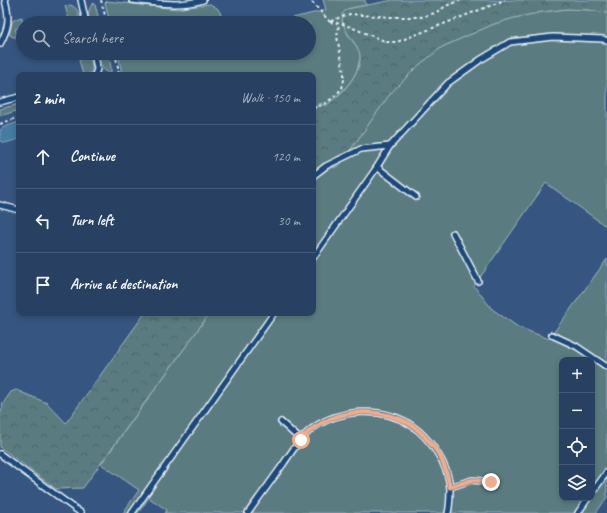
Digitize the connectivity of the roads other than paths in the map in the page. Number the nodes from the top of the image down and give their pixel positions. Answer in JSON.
{"nodes":[{"id":1,"x":5,"y":0,"type":"edge"},
{"id":2,"x":81,"y":0,"type":"edge"},
{"id":3,"x":132,"y":0,"type":"edge"},
{"id":4,"x":203,"y":0,"type":"edge"},
{"id":5,"x":84,"y":16,"type":"edge"},
{"id":6,"x":607,"y":40,"type":"edge"},
{"id":7,"x":0,"y":44,"type":"edge"},
{"id":8,"x":95,"y":60,"type":"edge"},
{"id":9,"x":97,"y":72,"type":"edge"},
{"id":10,"x":16,"y":98,"type":"edge"},
{"id":11,"x":0,"y":102,"type":"edge"},
{"id":12,"x":390,"y":146,"type":"junction"},
{"id":13,"x":377,"y":167,"type":"junction"},
{"id":14,"x":316,"y":174,"type":"edge"},
{"id":15,"x":416,"y":197,"type":"dead end"},
{"id":16,"x":0,"y":205,"type":"edge"},
{"id":17,"x":16,"y":209,"type":"edge"},
{"id":18,"x":454,"y":233,"type":"dead end"},
{"id":19,"x":316,"y":254,"type":"edge"},
{"id":20,"x":478,"y":281,"type":"dead end"},
{"id":21,"x":272,"y":316,"type":"edge"},
{"id":22,"x":552,"y":335,"type":"dead end"},
{"id":23,"x":607,"y":367,"type":"edge"},
{"id":24,"x":281,"y":422,"type":"dead end"},
{"id":25,"x":301,"y":440,"type":"junction"},
{"id":26,"x":0,"y":454,"type":"edge"},
{"id":27,"x":607,"y":472,"type":"edge"},
{"id":28,"x":491,"y":482,"type":"dead end"},
{"id":29,"x":450,"y":487,"type":"junction"},
{"id":30,"x":595,"y":489,"type":"edge"},
{"id":31,"x":586,"y":501,"type":"edge"},
{"id":32,"x":81,"y":513,"type":"edge"},
{"id":33,"x":132,"y":513,"type":"edge"},
{"id":34,"x":248,"y":513,"type":"edge"},
{"id":35,"x":448,"y":513,"type":"edge"},
{"id":36,"x":578,"y":513,"type":"edge"}],
"edges":[{"from":1,"to":7,"type":"lane"},
{"from":2,"to":5,"type":"lane"},
{"from":3,"to":4,"type":"lane"},
{"from":6,"to":12,"type":"lane"},
{"from":8,"to":9,"type":"lane"},
{"from":10,"to":11,"type":"lane"},
{"from":12,"to":13,"type":"lane"},
{"from":12,"to":14,"type":"lane"},
{"from":13,"to":15,"type":"lane"},
{"from":13,"to":19,"type":"lane"},
{"from":16,"to":17,"type":"lane"},
{"from":18,"to":20,"type":"lane"},
{"from":21,"to":33,"type":"lane"},
{"from":22,"to":23,"type":"lane"},
{"from":24,"to":25,"type":"lane"},
{"from":25,"to":29,"type":"lane"},
{"from":25,"to":34,"type":"lane"},
{"from":26,"to":32,"type":"lane"},
{"from":27,"to":30,"type":"lane"},
{"from":28,"to":29,"type":"lane"},
{"from":29,"to":35,"type":"lane"},
{"from":31,"to":36,"type":"lane"}]}
